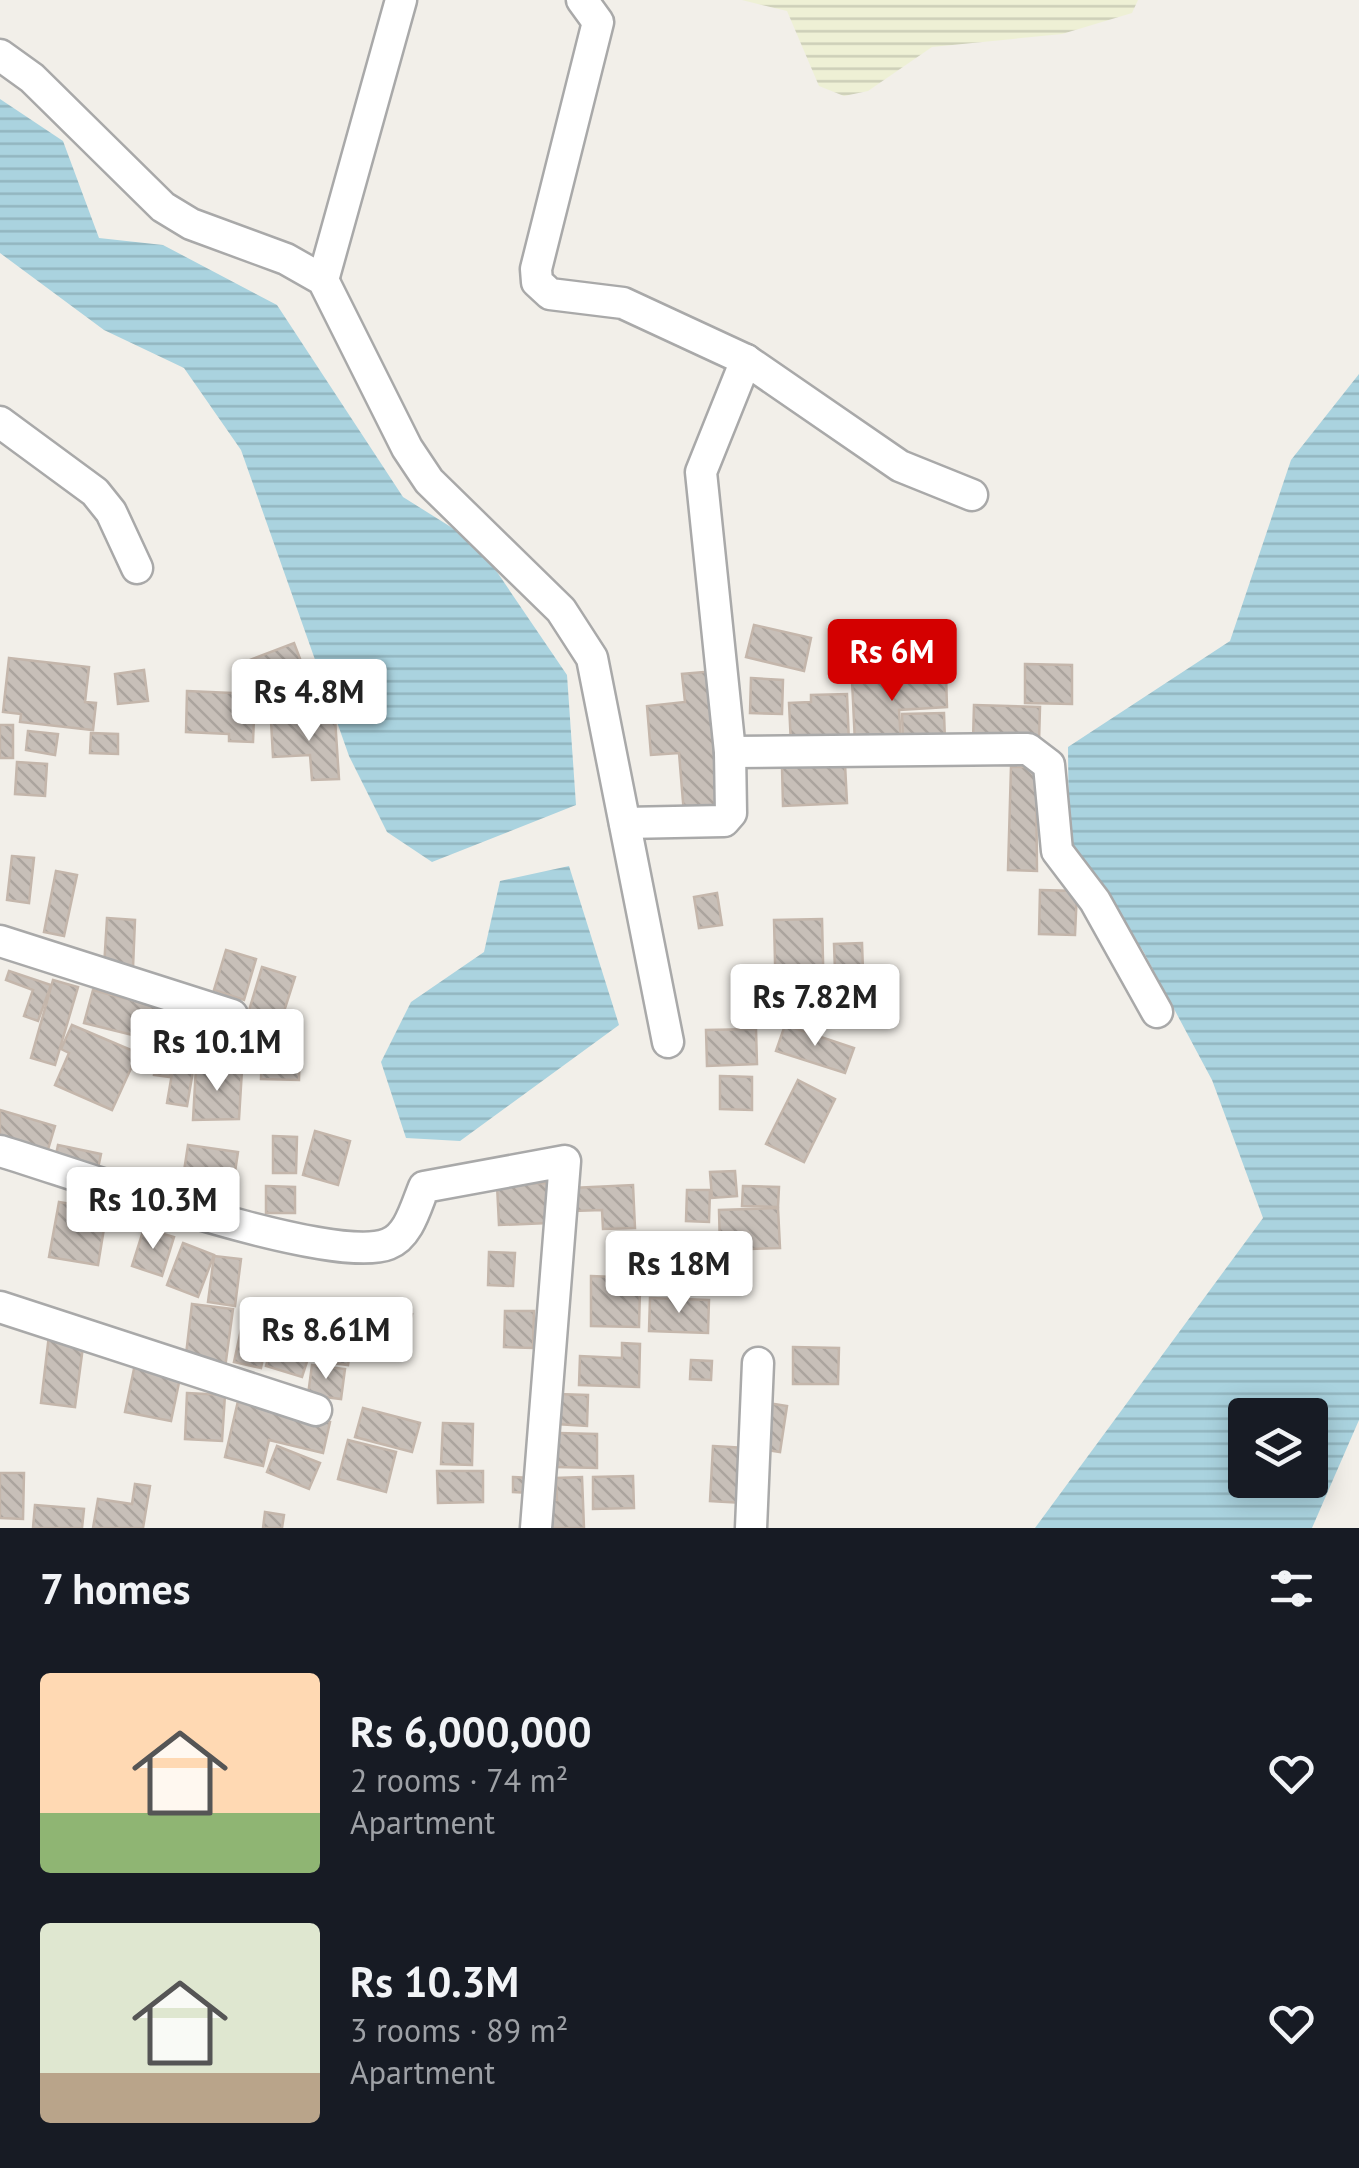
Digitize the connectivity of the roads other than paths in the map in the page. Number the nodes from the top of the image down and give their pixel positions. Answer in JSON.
{"nodes":[{"id":1,"x":401,"y":0,"type":"edge"},
{"id":2,"x":582,"y":0,"type":"edge"},
{"id":3,"x":0,"y":55,"type":"edge"},
{"id":4,"x":323,"y":280,"type":"junction"},
{"id":5,"x":746,"y":360,"type":"junction"},
{"id":6,"x":0,"y":422,"type":"edge"},
{"id":7,"x":972,"y":495,"type":"dead end"},
{"id":8,"x":137,"y":568,"type":"dead end"},
{"id":9,"x":730,"y":752,"type":"junction"},
{"id":10,"x":625,"y":823,"type":"junction"},
{"id":11,"x":0,"y":942,"type":"edge"},
{"id":12,"x":1157,"y":1012,"type":"dead end"},
{"id":13,"x":232,"y":1015,"type":"dead end"},
{"id":14,"x":668,"y":1042,"type":"dead end"},
{"id":15,"x":0,"y":1151,"type":"edge"},
{"id":16,"x":0,"y":1307,"type":"edge"},
{"id":17,"x":758,"y":1363,"type":"dead end"},
{"id":18,"x":316,"y":1410,"type":"dead end"},
{"id":19,"x":536,"y":1528,"type":"edge"},
{"id":20,"x":751,"y":1528,"type":"edge"}],
"edges":[{"from":1,"to":4,"type":"street"},
{"from":2,"to":5,"type":"street"},
{"from":3,"to":4,"type":"street"},
{"from":4,"to":10,"type":"street"},
{"from":5,"to":7,"type":"street"},
{"from":5,"to":9,"type":"street"},
{"from":6,"to":8,"type":"street"},
{"from":9,"to":10,"type":"street"},
{"from":9,"to":12,"type":"street"},
{"from":10,"to":14,"type":"street"},
{"from":11,"to":13,"type":"street"},
{"from":15,"to":19,"type":"street"},
{"from":16,"to":18,"type":"street"},
{"from":17,"to":20,"type":"street"}]}
